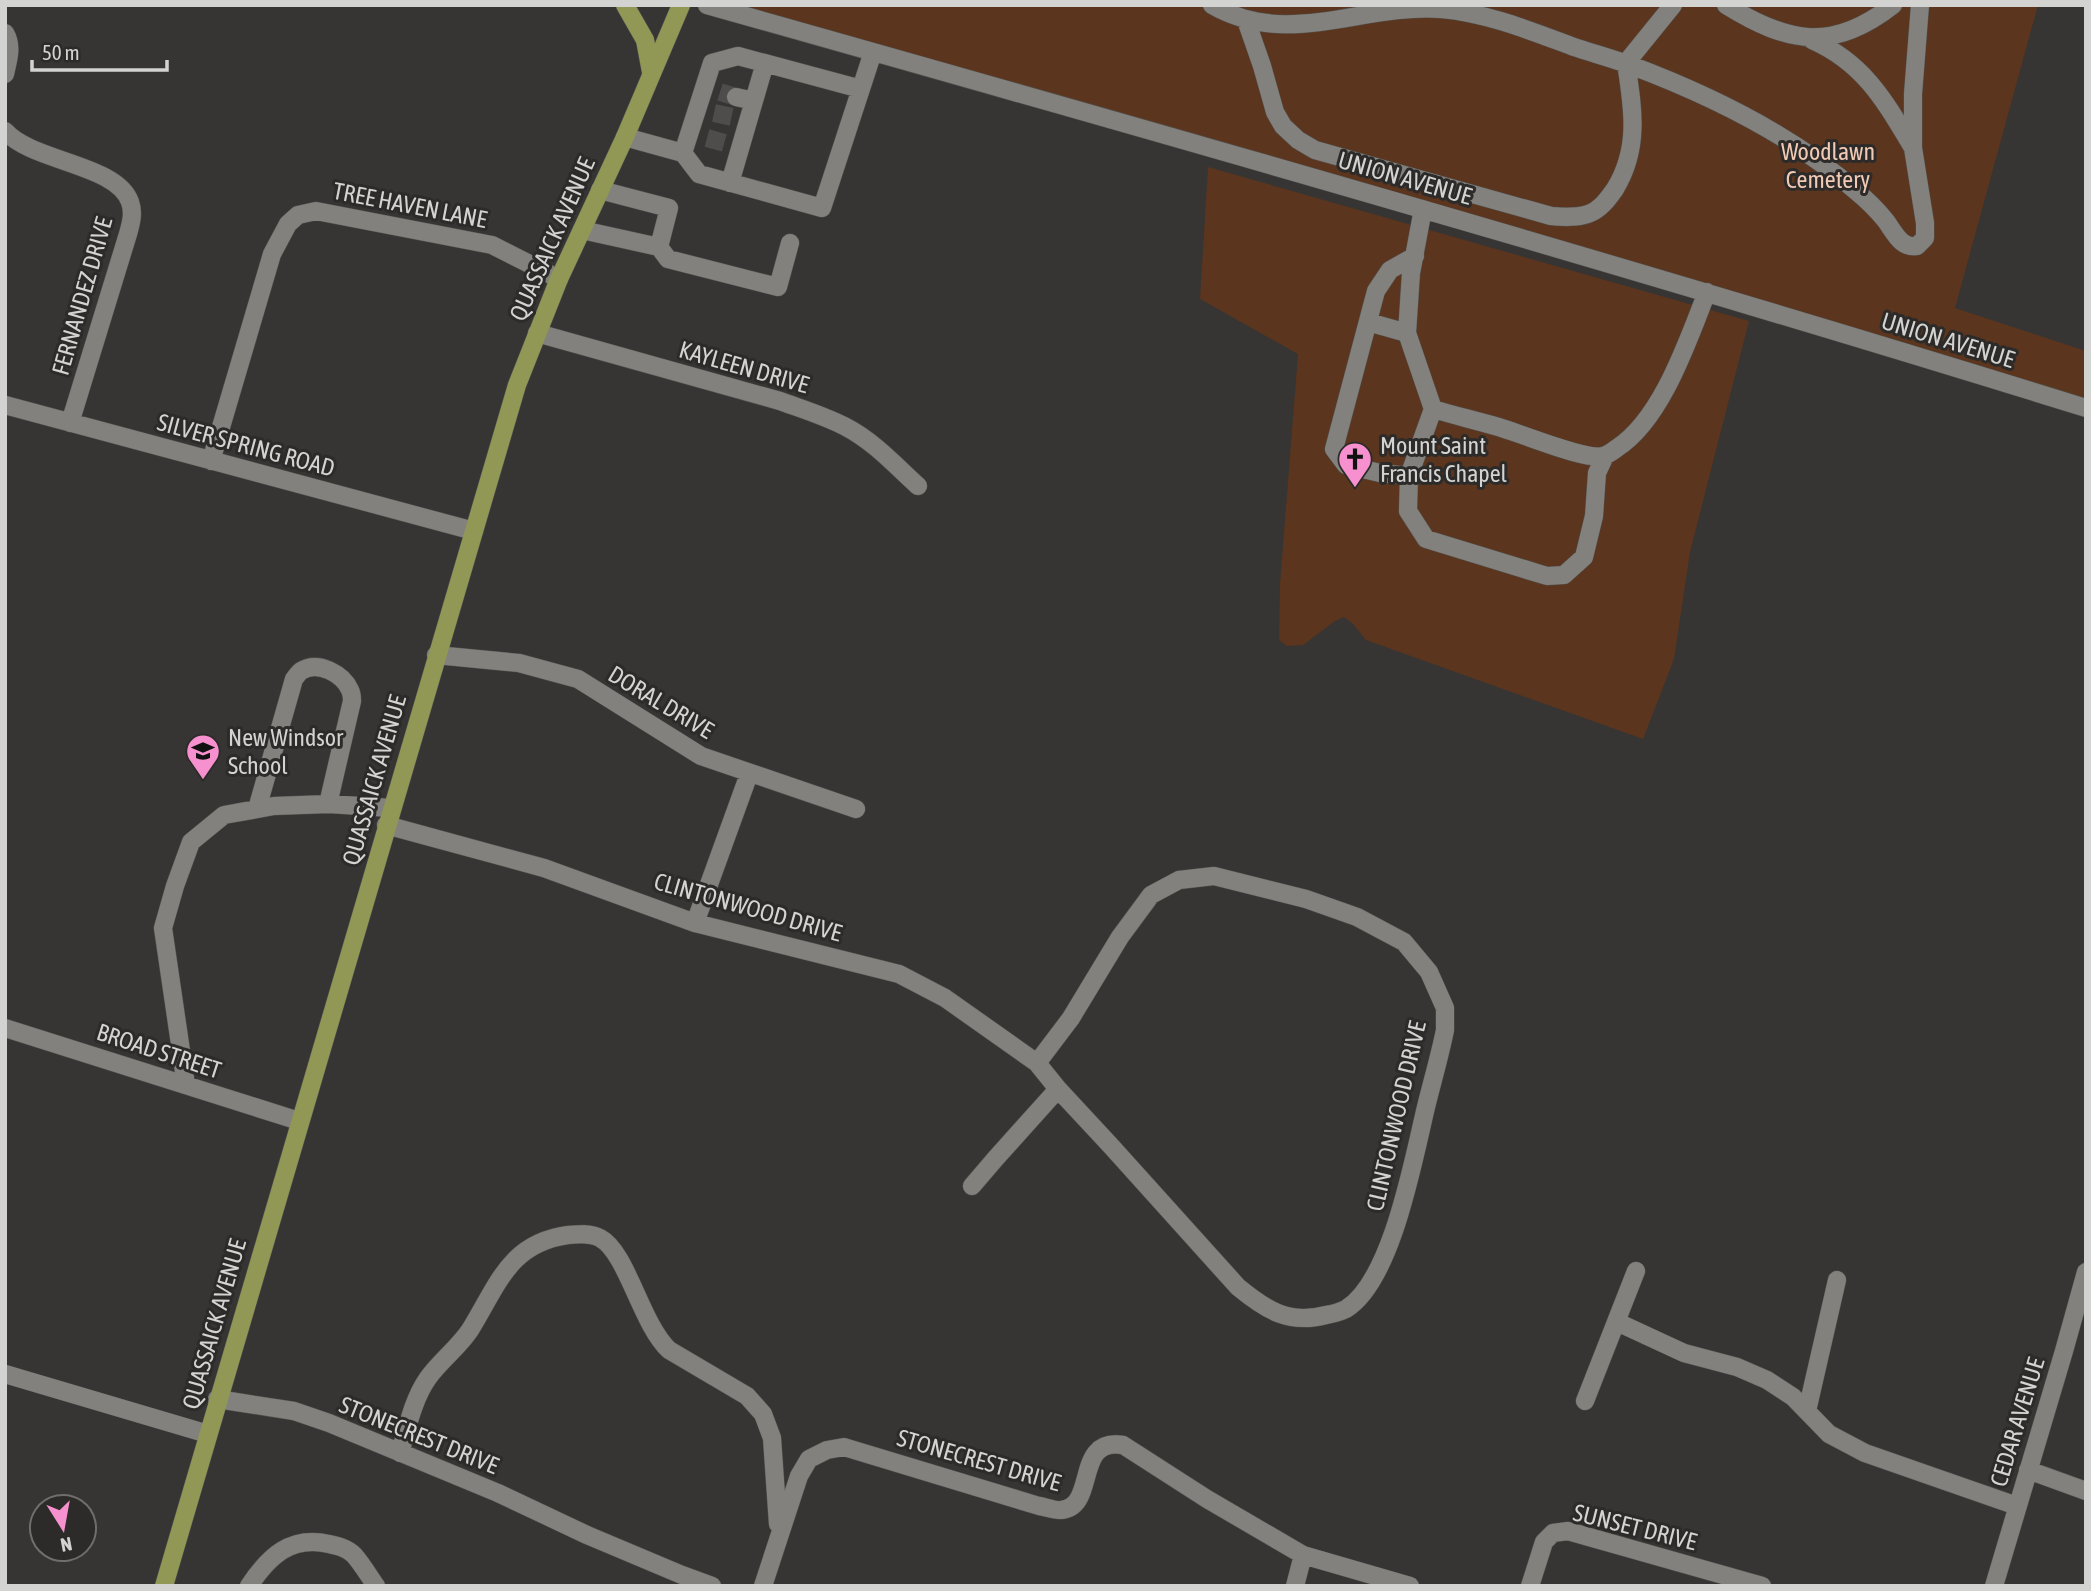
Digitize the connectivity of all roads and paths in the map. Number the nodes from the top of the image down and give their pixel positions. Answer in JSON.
{"nodes":[{"id":1,"x":625,"y":5,"type":"edge"},
{"id":2,"x":681,"y":5,"type":"edge"},
{"id":3,"x":707,"y":5,"type":"edge"},
{"id":4,"x":1212,"y":5,"type":"edge"},
{"id":5,"x":1673,"y":5,"type":"edge"},
{"id":6,"x":1726,"y":5,"type":"edge"},
{"id":7,"x":1894,"y":5,"type":"edge"},
{"id":8,"x":1920,"y":5,"type":"edge"},
{"id":9,"x":1246,"y":20,"type":"junction"},
{"id":10,"x":5,"y":33,"type":"edge"},
{"id":11,"x":1811,"y":39,"type":"junction"},
{"id":12,"x":873,"y":52,"type":"junction"},
{"id":13,"x":765,"y":63,"type":"junction"},
{"id":14,"x":1626,"y":63,"type":"junction"},
{"id":15,"x":651,"y":72,"type":"junction"},
{"id":16,"x":5,"y":74,"type":"edge"},
{"id":17,"x":861,"y":89,"type":"junction"},
{"id":18,"x":729,"y":95,"type":"junction"},
{"id":19,"x":723,"y":115,"type":"junction"},
{"id":20,"x":5,"y":131,"type":"edge"},
{"id":21,"x":625,"y":137,"type":"junction"},
{"id":22,"x":1913,"y":148,"type":"junction"},
{"id":23,"x":683,"y":153,"type":"junction"},
{"id":24,"x":730,"y":183,"type":"junction"},
{"id":25,"x":600,"y":190,"type":"junction"},
{"id":26,"x":1423,"y":209,"type":"junction"},
{"id":27,"x":582,"y":230,"type":"junction"},
{"id":28,"x":790,"y":243,"type":"dead end"},
{"id":29,"x":659,"y":247,"type":"junction"},
{"id":30,"x":1415,"y":256,"type":"junction"},
{"id":31,"x":559,"y":279,"type":"junction"},
{"id":32,"x":1707,"y":292,"type":"junction"},
{"id":33,"x":1368,"y":322,"type":"junction"},
{"id":34,"x":1407,"y":332,"type":"junction"},
{"id":35,"x":537,"y":333,"type":"junction"},
{"id":36,"x":5,"y":405,"type":"edge"},
{"id":37,"x":2086,"y":408,"type":"edge"},
{"id":38,"x":1433,"y":410,"type":"junction"},
{"id":39,"x":70,"y":423,"type":"junction"},
{"id":40,"x":1605,"y":456,"type":"junction"},
{"id":41,"x":211,"y":461,"type":"junction"},
{"id":42,"x":1409,"y":476,"type":"junction"},
{"id":43,"x":918,"y":486,"type":"dead end"},
{"id":44,"x":474,"y":531,"type":"junction"},
{"id":45,"x":436,"y":655,"type":"junction"},
{"id":46,"x":749,"y":774,"type":"junction"},
{"id":47,"x":328,"y":804,"type":"junction"},
{"id":48,"x":257,"y":809,"type":"junction"},
{"id":49,"x":856,"y":809,"type":"dead end"},
{"id":50,"x":389,"y":816,"type":"junction"},
{"id":51,"x":695,"y":923,"type":"junction"},
{"id":52,"x":5,"y":1028,"type":"edge"},
{"id":53,"x":1037,"y":1063,"type":"junction"},
{"id":54,"x":186,"y":1085,"type":"junction"},
{"id":55,"x":1058,"y":1089,"type":"junction"},
{"id":56,"x":299,"y":1121,"type":"junction"},
{"id":57,"x":972,"y":1186,"type":"dead end"},
{"id":58,"x":1636,"y":1271,"type":"dead end"},
{"id":59,"x":2086,"y":1272,"type":"edge"},
{"id":60,"x":1837,"y":1280,"type":"dead end"},
{"id":61,"x":1618,"y":1322,"type":"junction"},
{"id":62,"x":5,"y":1374,"type":"edge"},
{"id":63,"x":217,"y":1399,"type":"junction"},
{"id":64,"x":1585,"y":1401,"type":"dead end"},
{"id":65,"x":1807,"y":1411,"type":"junction"},
{"id":66,"x":208,"y":1434,"type":"junction"},
{"id":67,"x":400,"y":1453,"type":"junction"},
{"id":68,"x":2028,"y":1470,"type":"junction"},
{"id":69,"x":2086,"y":1491,"type":"edge"},
{"id":70,"x":2017,"y":1506,"type":"junction"},
{"id":71,"x":779,"y":1534,"type":"junction"},
{"id":72,"x":1303,"y":1555,"type":"junction"},
{"id":73,"x":164,"y":1586,"type":"edge"},
{"id":74,"x":249,"y":1586,"type":"edge"},
{"id":75,"x":376,"y":1586,"type":"edge"},
{"id":76,"x":712,"y":1586,"type":"edge"},
{"id":77,"x":763,"y":1586,"type":"edge"},
{"id":78,"x":1295,"y":1586,"type":"edge"},
{"id":79,"x":1410,"y":1586,"type":"edge"},
{"id":80,"x":1530,"y":1586,"type":"edge"},
{"id":81,"x":1762,"y":1586,"type":"edge"},
{"id":82,"x":1994,"y":1586,"type":"edge"}],
"edges":[{"from":1,"to":15,"type":"main road"},
{"from":2,"to":15,"type":"main road","name":"QUASSAICK AVENUE"},
{"from":3,"to":12,"type":"street","name":"UNION AVENUE"},
{"from":4,"to":9,"type":"street"},
{"from":5,"to":14,"type":"street"},
{"from":6,"to":11,"type":"street"},
{"from":7,"to":11,"type":"street"},
{"from":8,"to":22,"type":"street"},
{"from":9,"to":14,"type":"street"},
{"from":9,"to":14,"type":"street"},
{"from":10,"to":16,"type":"street"},
{"from":11,"to":22,"type":"street"},
{"from":12,"to":17,"type":"street"},
{"from":12,"to":26,"type":"street","name":"UNION AVENUE"},
{"from":13,"to":17,"type":"street"},
{"from":13,"to":18,"type":"street"},
{"from":13,"to":18,"type":"street"},
{"from":14,"to":22,"type":"street"},
{"from":15,"to":21,"type":"main road","name":"QUASSAICK AVENUE"},
{"from":17,"to":24,"type":"street"},
{"from":18,"to":19,"type":"street"},
{"from":18,"to":19,"type":"street"},
{"from":19,"to":23,"type":"street"},
{"from":19,"to":24,"type":"street"},
{"from":20,"to":39,"type":"street","name":"FERNANDEZ DRIVE"},
{"from":21,"to":23,"type":"street"},
{"from":21,"to":25,"type":"main road","name":"QUASSAICK AVENUE"},
{"from":23,"to":24,"type":"street"},
{"from":25,"to":27,"type":"main road","name":"QUASSAICK AVENUE"},
{"from":25,"to":29,"type":"street"},
{"from":26,"to":30,"type":"street"},
{"from":26,"to":32,"type":"street","name":"UNION AVENUE"},
{"from":27,"to":29,"type":"street"},
{"from":27,"to":31,"type":"main road","name":"QUASSAICK AVENUE"},
{"from":28,"to":29,"type":"street"},
{"from":30,"to":33,"type":"street"},
{"from":30,"to":34,"type":"street"},
{"from":31,"to":35,"type":"main road","name":"QUASSAICK AVENUE"},
{"from":31,"to":41,"type":"street","name":"TREE HAVEN LANE"},
{"from":32,"to":37,"type":"street","name":"UNION AVENUE"},
{"from":32,"to":40,"type":"street"},
{"from":33,"to":34,"type":"street"},
{"from":33,"to":42,"type":"street"},
{"from":34,"to":38,"type":"street"},
{"from":35,"to":43,"type":"street","name":"KAYLEEN DRIVE"},
{"from":35,"to":44,"type":"main road","name":"QUASSAICK AVENUE"},
{"from":36,"to":39,"type":"street","name":"SILVER SPRING ROAD"},
{"from":38,"to":40,"type":"street"},
{"from":38,"to":42,"type":"street"},
{"from":39,"to":41,"type":"street","name":"SILVER SPRING ROAD"},
{"from":40,"to":42,"type":"street"},
{"from":41,"to":44,"type":"street","name":"SILVER SPRING ROAD"},
{"from":44,"to":45,"type":"main road","name":"QUASSAICK AVENUE"},
{"from":45,"to":46,"type":"street","name":"DORAL DRIVE"},
{"from":45,"to":50,"type":"main road","name":"QUASSAICK AVENUE"},
{"from":46,"to":49,"type":"street","name":"DORAL DRIVE"},
{"from":46,"to":51,"type":"street"},
{"from":47,"to":48,"type":"street","name":"CLINTONWOOD DRIVE"},
{"from":47,"to":48,"type":"street"},
{"from":47,"to":50,"type":"street","name":"CLINTONWOOD DRIVE"},
{"from":48,"to":54,"type":"street","name":"CLINTONWOOD DRIVE"},
{"from":50,"to":51,"type":"street","name":"CLINTONWOOD DRIVE"},
{"from":50,"to":56,"type":"main road","name":"QUASSAICK AVENUE"},
{"from":51,"to":53,"type":"street","name":"CLINTONWOOD DRIVE"},
{"from":52,"to":54,"type":"street","name":"BROAD STREET"},
{"from":53,"to":55,"type":"street","name":"CLINTONWOOD DRIVE"},
{"from":53,"to":55,"type":"street","name":"CLINTONWOOD DRIVE"},
{"from":54,"to":56,"type":"street","name":"BROAD STREET"},
{"from":55,"to":57,"type":"street"},
{"from":56,"to":63,"type":"main road","name":"QUASSAICK AVENUE"},
{"from":58,"to":61,"type":"street"},
{"from":59,"to":68,"type":"street","name":"CEDAR AVENUE"},
{"from":60,"to":65,"type":"street"},
{"from":61,"to":64,"type":"street"},
{"from":61,"to":65,"type":"street"},
{"from":62,"to":66,"type":"street"},
{"from":63,"to":66,"type":"main road","name":"QUASSAICK AVENUE"},
{"from":63,"to":67,"type":"street","name":"STONECREST DRIVE"},
{"from":65,"to":70,"type":"street"},
{"from":66,"to":73,"type":"main road","name":"QUASSAICK AVENUE"},
{"from":67,"to":71,"type":"street"},
{"from":67,"to":76,"type":"street","name":"STONECREST DRIVE"},
{"from":68,"to":69,"type":"street"},
{"from":68,"to":70,"type":"street","name":"CEDAR AVENUE"},
{"from":70,"to":82,"type":"street","name":"CEDAR AVENUE"},
{"from":71,"to":72,"type":"street","name":"STONECREST DRIVE"},
{"from":71,"to":77,"type":"street","name":"STONECREST DRIVE"},
{"from":72,"to":78,"type":"street"},
{"from":72,"to":79,"type":"street","name":"STONECREST DRIVE"},
{"from":74,"to":75,"type":"street"},
{"from":80,"to":81,"type":"street","name":"SUNSET DRIVE"}]}
